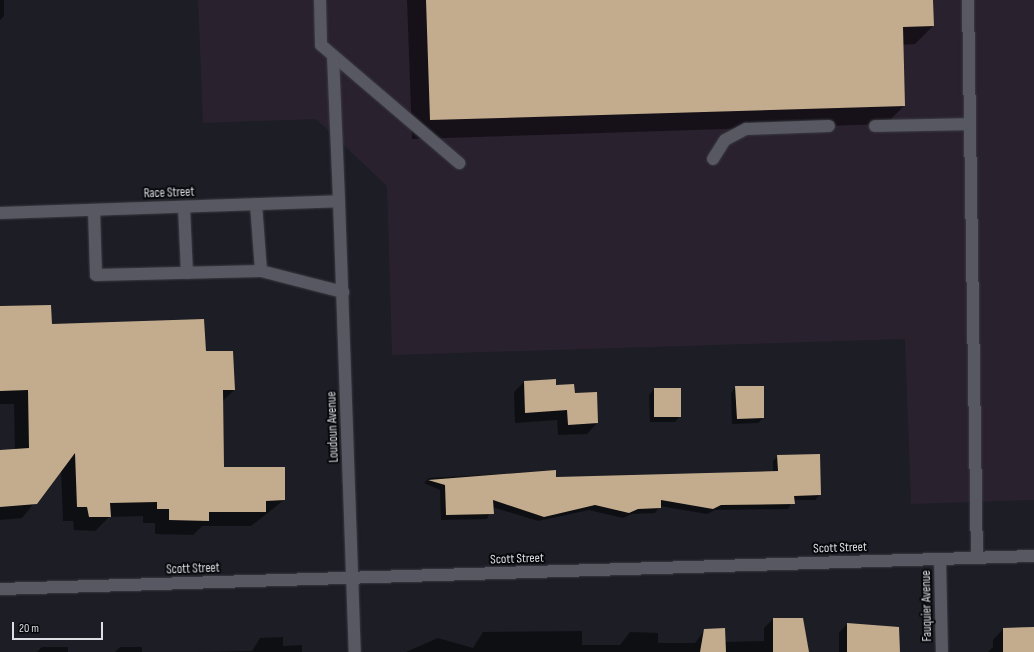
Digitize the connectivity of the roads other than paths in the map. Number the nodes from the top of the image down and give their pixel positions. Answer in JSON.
{"nodes":[{"id":1,"x":320,"y":0,"type":"edge"},
{"id":2,"x":968,"y":0,"type":"edge"},
{"id":3,"x":333,"y":56,"type":"junction"},
{"id":4,"x":970,"y":124,"type":"junction"},
{"id":5,"x":829,"y":126,"type":"dead end"},
{"id":6,"x":875,"y":126,"type":"dead end"},
{"id":7,"x":713,"y":160,"type":"dead end"},
{"id":8,"x":460,"y":163,"type":"dead end"},
{"id":9,"x":339,"y":201,"type":"junction"},
{"id":10,"x":256,"y":204,"type":"junction"},
{"id":11,"x":184,"y":207,"type":"junction"},
{"id":12,"x":94,"y":210,"type":"junction"},
{"id":13,"x":0,"y":213,"type":"edge"},
{"id":14,"x":261,"y":271,"type":"junction"},
{"id":15,"x":187,"y":273,"type":"junction"},
{"id":16,"x":343,"y":292,"type":"junction"},
{"id":17,"x":1034,"y":556,"type":"edge"},
{"id":18,"x":977,"y":558,"type":"junction"},
{"id":19,"x":940,"y":559,"type":"junction"},
{"id":20,"x":352,"y":578,"type":"junction"},
{"id":21,"x":0,"y":589,"type":"edge"},
{"id":22,"x":355,"y":652,"type":"edge"},
{"id":23,"x":942,"y":652,"type":"edge"}],
"edges":[{"from":1,"to":3,"type":"street"},
{"from":2,"to":4,"type":"street"},
{"from":3,"to":8,"type":"street"},
{"from":3,"to":9,"type":"street","name":"Loudoun Avenue"},
{"from":4,"to":6,"type":"street"},
{"from":4,"to":18,"type":"street"},
{"from":5,"to":7,"type":"street"},
{"from":9,"to":10,"type":"street","name":"Race Street"},
{"from":9,"to":16,"type":"street","name":"Loudoun Avenue"},
{"from":10,"to":11,"type":"street","name":"Race Street"},
{"from":10,"to":14,"type":"street"},
{"from":11,"to":12,"type":"street","name":"Race Street"},
{"from":11,"to":15,"type":"street"},
{"from":12,"to":13,"type":"street","name":"Race Street"},
{"from":12,"to":15,"type":"street"},
{"from":14,"to":15,"type":"street"},
{"from":14,"to":16,"type":"street"},
{"from":16,"to":20,"type":"street","name":"Loudoun Avenue"},
{"from":17,"to":18,"type":"street","name":"Scott Street"},
{"from":18,"to":19,"type":"street","name":"Scott Street"},
{"from":19,"to":20,"type":"street","name":"Scott Street"},
{"from":19,"to":23,"type":"street","name":"Fauquier Avenue"},
{"from":20,"to":21,"type":"street","name":"Scott Street"},
{"from":20,"to":22,"type":"street","name":"Loudoun Avenue"}]}
